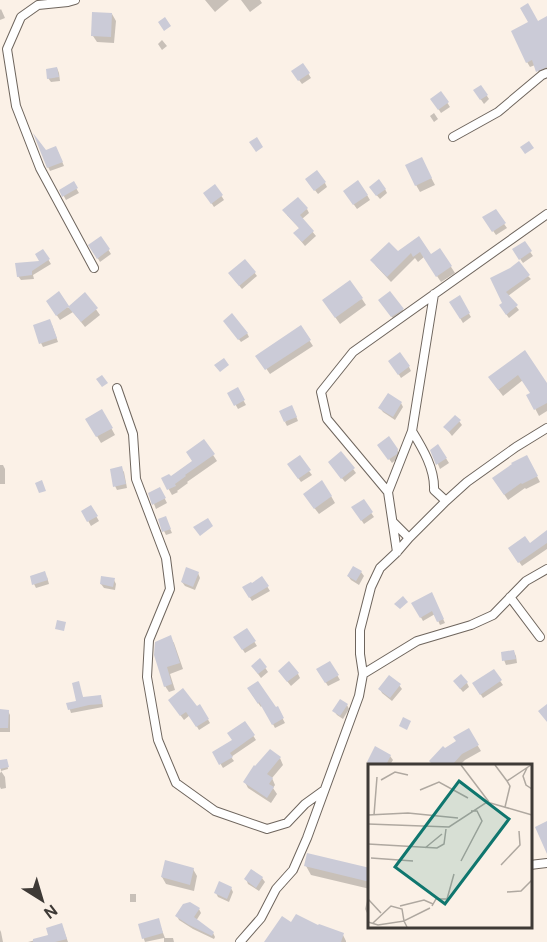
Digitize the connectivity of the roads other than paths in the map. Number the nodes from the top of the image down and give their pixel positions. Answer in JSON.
{"nodes":[{"id":1,"x":75,"y":0,"type":"edge"},
{"id":2,"x":547,"y":73,"type":"edge"},
{"id":3,"x":453,"y":137,"type":"dead end"},
{"id":4,"x":547,"y":214,"type":"edge"},
{"id":5,"x":94,"y":268,"type":"dead end"},
{"id":6,"x":434,"y":294,"type":"junction"},
{"id":7,"x":117,"y":388,"type":"dead end"},
{"id":8,"x":547,"y":428,"type":"edge"},
{"id":9,"x":412,"y":431,"type":"junction"},
{"id":10,"x":388,"y":492,"type":"junction"},
{"id":11,"x":446,"y":501,"type":"junction"},
{"id":12,"x":392,"y":522,"type":"junction"},
{"id":13,"x":409,"y":538,"type":"junction"},
{"id":14,"x":397,"y":552,"type":"junction"},
{"id":15,"x":547,"y":569,"type":"edge"},
{"id":16,"x":510,"y":597,"type":"junction"},
{"id":17,"x":540,"y":637,"type":"dead end"},
{"id":18,"x":363,"y":674,"type":"junction"},
{"id":19,"x":324,"y":790,"type":"junction"},
{"id":20,"x":547,"y":863,"type":"edge"},
{"id":21,"x":532,"y":865,"type":"edge"},
{"id":22,"x":240,"y":942,"type":"edge"}],
"edges":[{"from":1,"to":5,"type":"street"},
{"from":2,"to":3,"type":"street"},
{"from":4,"to":6,"type":"street"},
{"from":6,"to":9,"type":"street"},
{"from":6,"to":10,"type":"street"},
{"from":7,"to":19,"type":"street"},
{"from":8,"to":11,"type":"street"},
{"from":9,"to":10,"type":"street"},
{"from":9,"to":11,"type":"street"},
{"from":10,"to":12,"type":"street"},
{"from":11,"to":13,"type":"street"},
{"from":12,"to":13,"type":"street"},
{"from":12,"to":14,"type":"street"},
{"from":13,"to":14,"type":"street"},
{"from":14,"to":18,"type":"street"},
{"from":15,"to":16,"type":"street"},
{"from":16,"to":17,"type":"street"},
{"from":16,"to":18,"type":"street"},
{"from":18,"to":19,"type":"street"},
{"from":19,"to":22,"type":"street"},
{"from":20,"to":21,"type":"street"}]}
